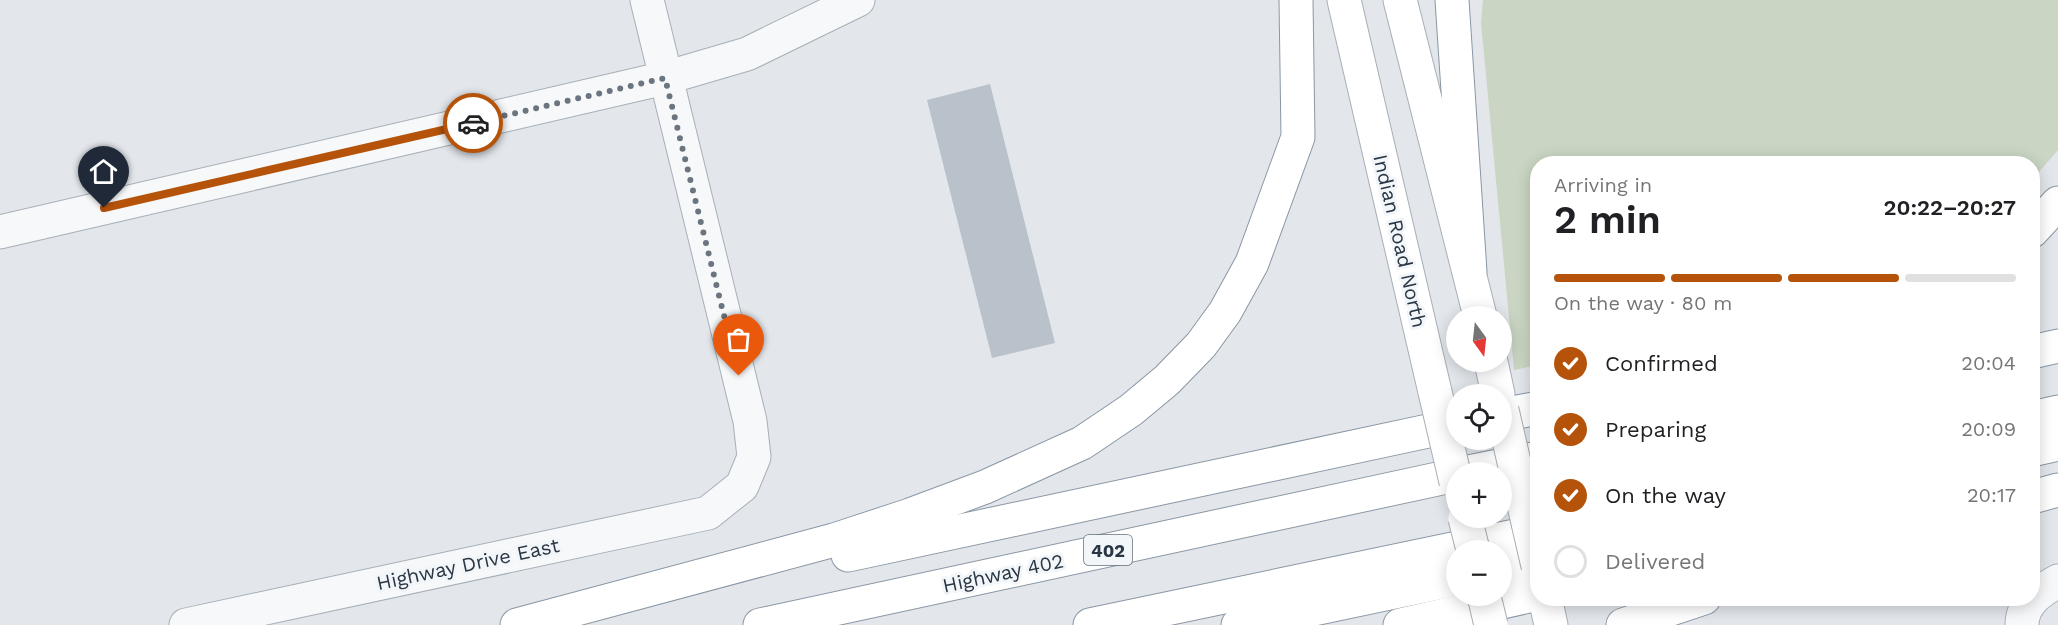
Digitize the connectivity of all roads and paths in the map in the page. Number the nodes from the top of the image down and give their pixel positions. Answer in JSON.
{"nodes":[{"id":1,"x":647,"y":0,"type":"edge"},
{"id":2,"x":858,"y":0,"type":"edge"},
{"id":3,"x":1296,"y":0,"type":"edge"},
{"id":4,"x":1344,"y":0,"type":"edge"},
{"id":5,"x":1400,"y":0,"type":"edge"},
{"id":6,"x":1452,"y":0,"type":"edge"},
{"id":7,"x":665,"y":78,"type":"junction"},
{"id":8,"x":2058,"y":202,"type":"edge"},
{"id":9,"x":2040,"y":222,"type":"edge"},
{"id":10,"x":0,"y":232,"type":"edge"},
{"id":11,"x":1470,"y":272,"type":"junction"},
{"id":12,"x":1478,"y":306,"type":"edge"},
{"id":13,"x":2058,"y":346,"type":"edge"},
{"id":14,"x":2040,"y":350,"type":"edge"},
{"id":15,"x":1530,"y":410,"type":"edge"},
{"id":16,"x":2058,"y":412,"type":"edge"},
{"id":17,"x":1512,"y":414,"type":"edge"},
{"id":18,"x":2040,"y":415,"type":"edge"},
{"id":19,"x":1446,"y":427,"type":"edge"},
{"id":20,"x":2058,"y":444,"type":"edge"},
{"id":21,"x":2040,"y":448,"type":"edge"},
{"id":22,"x":1511,"y":450,"type":"edge"},
{"id":23,"x":1530,"y":460,"type":"edge"},
{"id":24,"x":1451,"y":462,"type":"edge"},
{"id":25,"x":1512,"y":463,"type":"edge"},
{"id":26,"x":1446,"y":477,"type":"edge"},
{"id":27,"x":2058,"y":483,"type":"edge"},
{"id":28,"x":2040,"y":486,"type":"edge"},
{"id":29,"x":2058,"y":490,"type":"edge"},
{"id":30,"x":2040,"y":495,"type":"edge"},
{"id":31,"x":1530,"y":530,"type":"edge"},
{"id":32,"x":1530,"y":533,"type":"edge"},
{"id":33,"x":1530,"y":565,"type":"edge"},
{"id":34,"x":1512,"y":568,"type":"edge"},
{"id":35,"x":1446,"y":581,"type":"edge"},
{"id":36,"x":2058,"y":581,"type":"edge"},
{"id":37,"x":2040,"y":592,"type":"edge"},
{"id":38,"x":1530,"y":596,"type":"edge"},
{"id":39,"x":1486,"y":606,"type":"edge"},
{"id":40,"x":1547,"y":606,"type":"edge"},
{"id":41,"x":1680,"y":606,"type":"edge"},
{"id":42,"x":2031,"y":606,"type":"edge"},
{"id":43,"x":2022,"y":619,"type":"edge"},
{"id":44,"x":527,"y":623,"type":"edge"},
{"id":45,"x":186,"y":625,"type":"edge"},
{"id":46,"x":760,"y":625,"type":"edge"},
{"id":47,"x":1090,"y":625,"type":"edge"},
{"id":48,"x":1238,"y":625,"type":"edge"},
{"id":49,"x":1400,"y":625,"type":"edge"},
{"id":50,"x":1491,"y":625,"type":"edge"},
{"id":51,"x":1551,"y":625,"type":"edge"},
{"id":52,"x":1623,"y":625,"type":"edge"}],
"edges":[{"from":1,"to":7,"type":"street"},
{"from":2,"to":7,"type":"street"},
{"from":3,"to":44,"type":"main road"},
{"from":4,"to":24,"type":"main road","name":"Indian Road North","bridge":true},
{"from":5,"to":11,"type":"main road"},
{"from":6,"to":11,"type":"main road"},
{"from":7,"to":10,"type":"street"},
{"from":7,"to":45,"type":"street","name":"Highway Drive East"},
{"from":8,"to":9,"type":"main road"},
{"from":11,"to":12,"type":"main road"},
{"from":13,"to":14,"type":"main road"},
{"from":15,"to":17,"type":"main road"},
{"from":16,"to":18,"type":"main road"},
{"from":19,"to":44,"type":"main road"},
{"from":20,"to":21,"type":"main road"},
{"from":22,"to":31,"type":"main road","bridge":true},
{"from":23,"to":25,"type":"main road"},
{"from":26,"to":46,"type":"main road","name":"Highway 402","number":"402"},
{"from":27,"to":28,"type":"main road"},
{"from":29,"to":30,"type":"main road"},
{"from":32,"to":47,"type":"main road"},
{"from":33,"to":34,"type":"main road"},
{"from":35,"to":48,"type":"main road"},
{"from":36,"to":37,"type":"street"},
{"from":38,"to":49,"type":"main road"},
{"from":39,"to":50,"type":"main road","bridge":true},
{"from":40,"to":51,"type":"main road"},
{"from":41,"to":52,"type":"main road"},
{"from":42,"to":43,"type":"street"}]}
